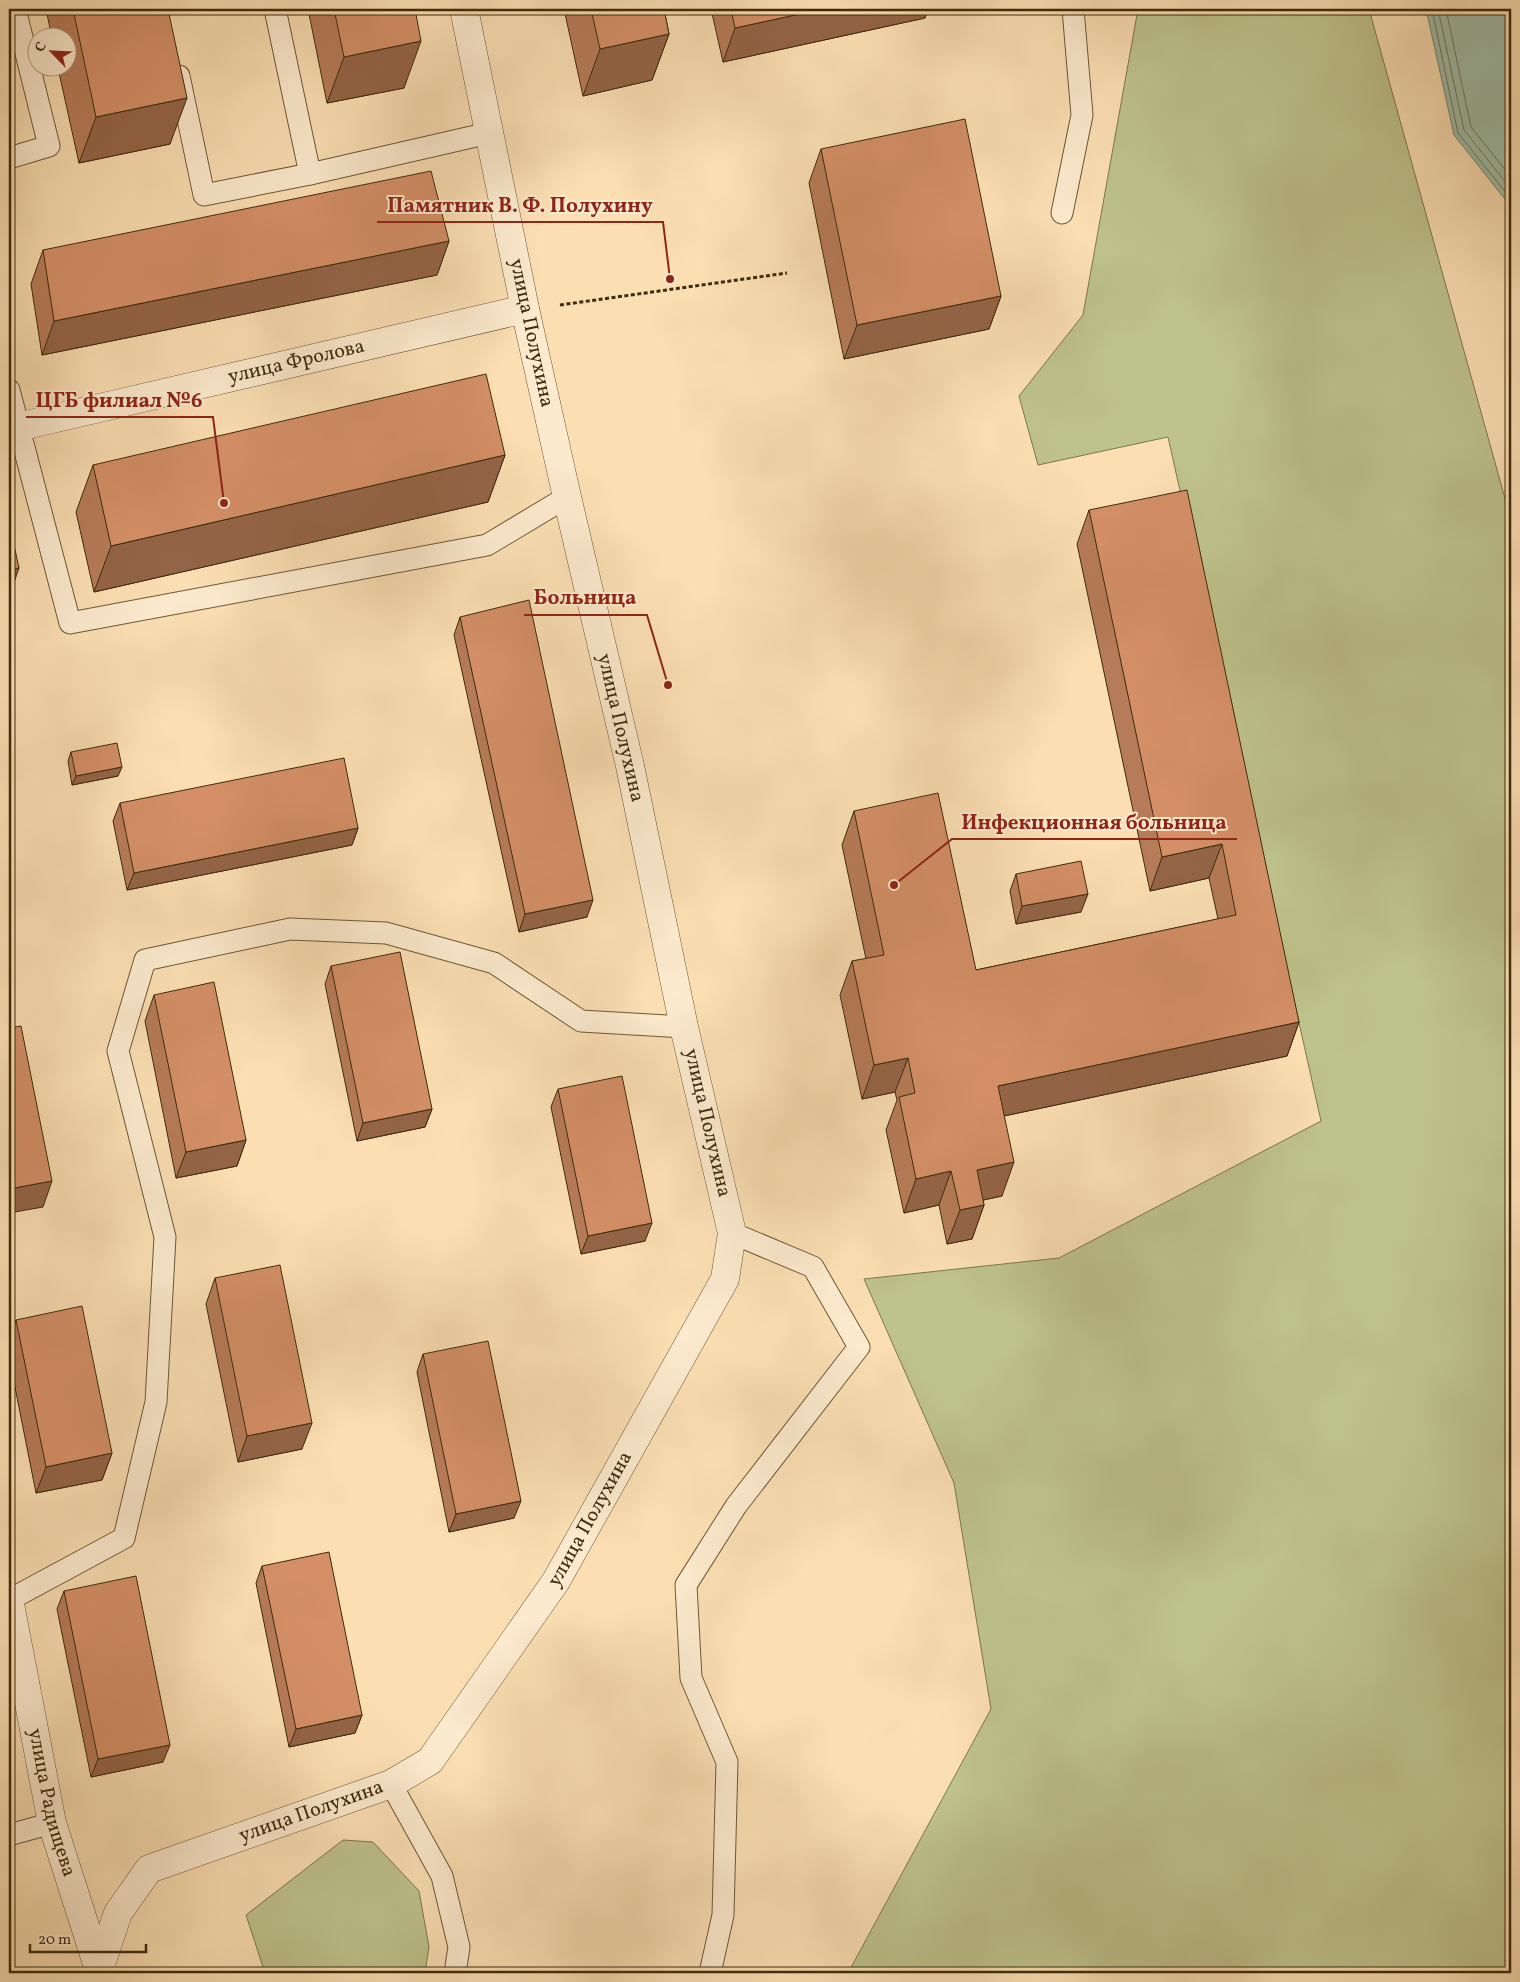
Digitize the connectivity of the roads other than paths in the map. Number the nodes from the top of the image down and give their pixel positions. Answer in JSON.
{"nodes":[{"id":1,"x":15,"y":9,"type":"edge"},
{"id":2,"x":275,"y":9,"type":"edge"},
{"id":3,"x":464,"y":9,"type":"edge"},
{"id":4,"x":1072,"y":9,"type":"edge"},
{"id":5,"x":175,"y":55,"type":"edge"},
{"id":6,"x":489,"y":133,"type":"junction"},
{"id":7,"x":9,"y":158,"type":"edge"},
{"id":8,"x":310,"y":174,"type":"junction"},
{"id":9,"x":1062,"y":213,"type":"dead end"},
{"id":10,"x":526,"y":309,"type":"junction"},
{"id":11,"x":9,"y":390,"type":"edge"},
{"id":12,"x":14,"y":427,"type":"edge"},
{"id":13,"x":567,"y":497,"type":"junction"},
{"id":14,"x":684,"y":1027,"type":"junction"},
{"id":15,"x":732,"y":1232,"type":"junction"},
{"id":16,"x":9,"y":1600,"type":"edge"},
{"id":17,"x":391,"y":1784,"type":"junction"},
{"id":18,"x":52,"y":1823,"type":"junction"},
{"id":19,"x":9,"y":1835,"type":"edge"},
{"id":20,"x":100,"y":1972,"type":"edge"},
{"id":21,"x":455,"y":1973,"type":"edge"},
{"id":22,"x":710,"y":1973,"type":"edge"}],
"edges":[{"from":1,"to":7,"type":"lane"},
{"from":2,"to":8,"type":"lane"},
{"from":3,"to":6,"type":"street","name":"улица Полухина"},
{"from":4,"to":9,"type":"lane"},
{"from":5,"to":8,"type":"lane"},
{"from":6,"to":8,"type":"lane"},
{"from":6,"to":10,"type":"street","name":"улица Полухина"},
{"from":10,"to":12,"type":"street","name":"улица Фролова"},
{"from":10,"to":13,"type":"street","name":"улица Полухина"},
{"from":11,"to":12,"type":"lane"},
{"from":12,"to":13,"type":"lane"},
{"from":13,"to":14,"type":"street","name":"улица Полухина"},
{"from":14,"to":15,"type":"street","name":"улица Полухина"},
{"from":14,"to":16,"type":"lane"},
{"from":15,"to":17,"type":"street","name":"улица Полухина"},
{"from":15,"to":22,"type":"lane"},
{"from":16,"to":18,"type":"street","name":"улица Радищева"},
{"from":17,"to":20,"type":"street","name":"улица Полухина"},
{"from":17,"to":21,"type":"lane"},
{"from":18,"to":19,"type":"lane"},
{"from":18,"to":20,"type":"street","name":"улица Радищева"}]}
